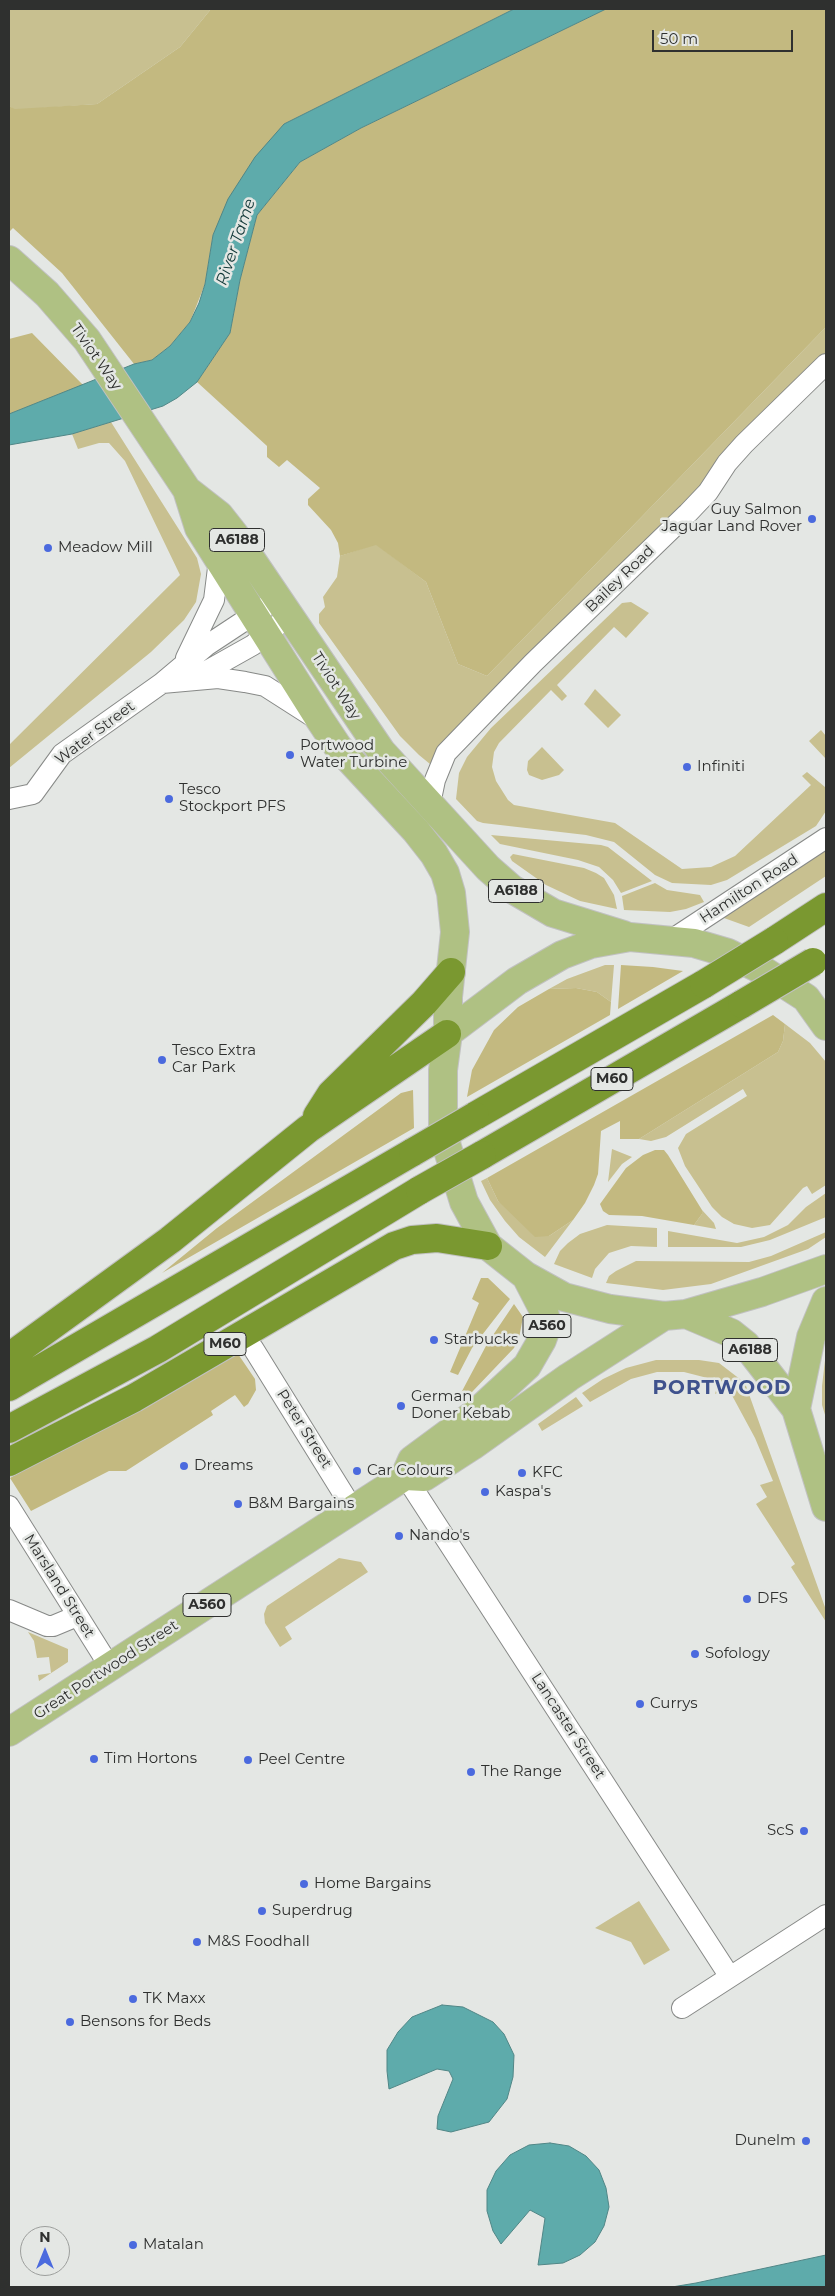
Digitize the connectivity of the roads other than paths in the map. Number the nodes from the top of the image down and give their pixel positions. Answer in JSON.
{"nodes":[{"id":1,"x":9,"y":260,"type":"edge"},
{"id":2,"x":826,"y":364,"type":"edge"},
{"id":3,"x":187,"y":490,"type":"junction"},
{"id":4,"x":218,"y":560,"type":"junction"},
{"id":5,"x":284,"y":607,"type":"junction"},
{"id":6,"x":259,"y":625,"type":"junction"},
{"id":7,"x":187,"y":672,"type":"junction"},
{"id":8,"x":320,"y":720,"type":"junction"},
{"id":9,"x":9,"y":799,"type":"edge"},
{"id":10,"x":430,"y":804,"type":"junction"},
{"id":11,"x":826,"y":838,"type":"edge"},
{"id":12,"x":826,"y":908,"type":"edge"},
{"id":13,"x":630,"y":937,"type":"junction"},
{"id":14,"x":671,"y":940,"type":"junction"},
{"id":15,"x":820,"y":958,"type":"edge"},
{"id":16,"x":452,"y":962,"type":"junction"},
{"id":17,"x":816,"y":1000,"type":"edge"},
{"id":18,"x":826,"y":1026,"type":"edge"},
{"id":19,"x":447,"y":1034,"type":"junction"},
{"id":20,"x":308,"y":1130,"type":"junction"},
{"id":21,"x":488,"y":1246,"type":"junction"},
{"id":22,"x":826,"y":1269,"type":"edge"},
{"id":23,"x":526,"y":1276,"type":"junction"},
{"id":24,"x":826,"y":1301,"type":"edge"},
{"id":25,"x":675,"y":1315,"type":"junction"},
{"id":26,"x":253,"y":1348,"type":"dead end"},
{"id":27,"x":9,"y":1357,"type":"edge"},
{"id":28,"x":9,"y":1387,"type":"edge"},
{"id":29,"x":796,"y":1409,"type":"junction"},
{"id":30,"x":9,"y":1429,"type":"edge"},
{"id":31,"x":11,"y":1461,"type":"edge"},
{"id":32,"x":405,"y":1476,"type":"junction"},
{"id":33,"x":9,"y":1506,"type":"edge"},
{"id":34,"x":826,"y":1507,"type":"edge"},
{"id":35,"x":354,"y":1511,"type":"junction"},
{"id":36,"x":9,"y":1610,"type":"edge"},
{"id":37,"x":77,"y":1616,"type":"junction"},
{"id":38,"x":110,"y":1667,"type":"junction"},
{"id":39,"x":9,"y":1732,"type":"edge"},
{"id":40,"x":826,"y":1915,"type":"edge"},
{"id":41,"x":730,"y":1977,"type":"junction"},
{"id":42,"x":682,"y":2008,"type":"dead end"}],
"edges":[{"from":1,"to":3,"type":"main road","name":"Tiviot Way","number":"A6188"},
{"from":2,"to":10,"type":"street","name":"Bailey Road"},
{"from":3,"to":4,"type":"main road","name":"Tiviot Way","number":"A6188"},
{"from":3,"to":5,"type":"main road","name":"Tiviot Way","number":"A6188"},
{"from":4,"to":6,"type":"main road","name":"Tiviot Way","number":"A6188"},
{"from":4,"to":7,"type":"street"},
{"from":5,"to":6,"type":"street","name":"Water Street"},
{"from":5,"to":10,"type":"main road","name":"Tiviot Way","number":"A6188"},
{"from":6,"to":7,"type":"street","name":"Water Street"},
{"from":6,"to":8,"type":"main road","name":"Tiviot Way","number":"A6188"},
{"from":7,"to":8,"type":"street","name":"Water Street"},
{"from":7,"to":9,"type":"street","name":"Water Street"},
{"from":8,"to":16,"type":"main road","name":"Tiviot Way","number":"A6188"},
{"from":10,"to":13,"type":"main road","name":"Tiviot Way","number":"A6188"},
{"from":11,"to":14,"type":"street","name":"Hamilton Road"},
{"from":12,"to":28,"type":"highway","number":"M60","bridge":true},
{"from":13,"to":14,"type":"main road"},
{"from":13,"to":19,"type":"main road"},
{"from":14,"to":17,"type":"main road"},
{"from":15,"to":30,"type":"highway","number":"M60","bridge":true},
{"from":16,"to":19,"type":"main road","name":"Tiviot Way"},
{"from":16,"to":20,"type":"highway"},
{"from":17,"to":18,"type":"main road"},
{"from":19,"to":20,"type":"highway"},
{"from":19,"to":21,"type":"main road","name":"Tiviot Way"},
{"from":20,"to":27,"type":"highway"},
{"from":21,"to":23,"type":"main road"},
{"from":21,"to":31,"type":"highway","number":"M60"},
{"from":22,"to":25,"type":"main road"},
{"from":23,"to":25,"type":"main road"},
{"from":23,"to":32,"type":"main road","name":"Great Portwood Street","number":"A560"},
{"from":24,"to":29,"type":"main road","number":"A6188"},
{"from":25,"to":29,"type":"main road","number":"A6188"},
{"from":25,"to":32,"type":"main road"},
{"from":26,"to":35,"type":"street","name":"Peter Street"},
{"from":29,"to":34,"type":"main road","number":"A6188"},
{"from":32,"to":35,"type":"main road","name":"Great Portwood Street","number":"A560"},
{"from":32,"to":41,"type":"street","name":"Lancaster Street"},
{"from":33,"to":37,"type":"street","name":"Marsland Street"},
{"from":35,"to":38,"type":"main road","name":"Great Portwood Street","number":"A560"},
{"from":36,"to":37,"type":"street"},
{"from":37,"to":38,"type":"street","name":"Marsland Street"},
{"from":38,"to":39,"type":"main road","name":"Great Portwood Street","number":"A560"},
{"from":40,"to":41,"type":"street"},
{"from":41,"to":42,"type":"street"}]}
